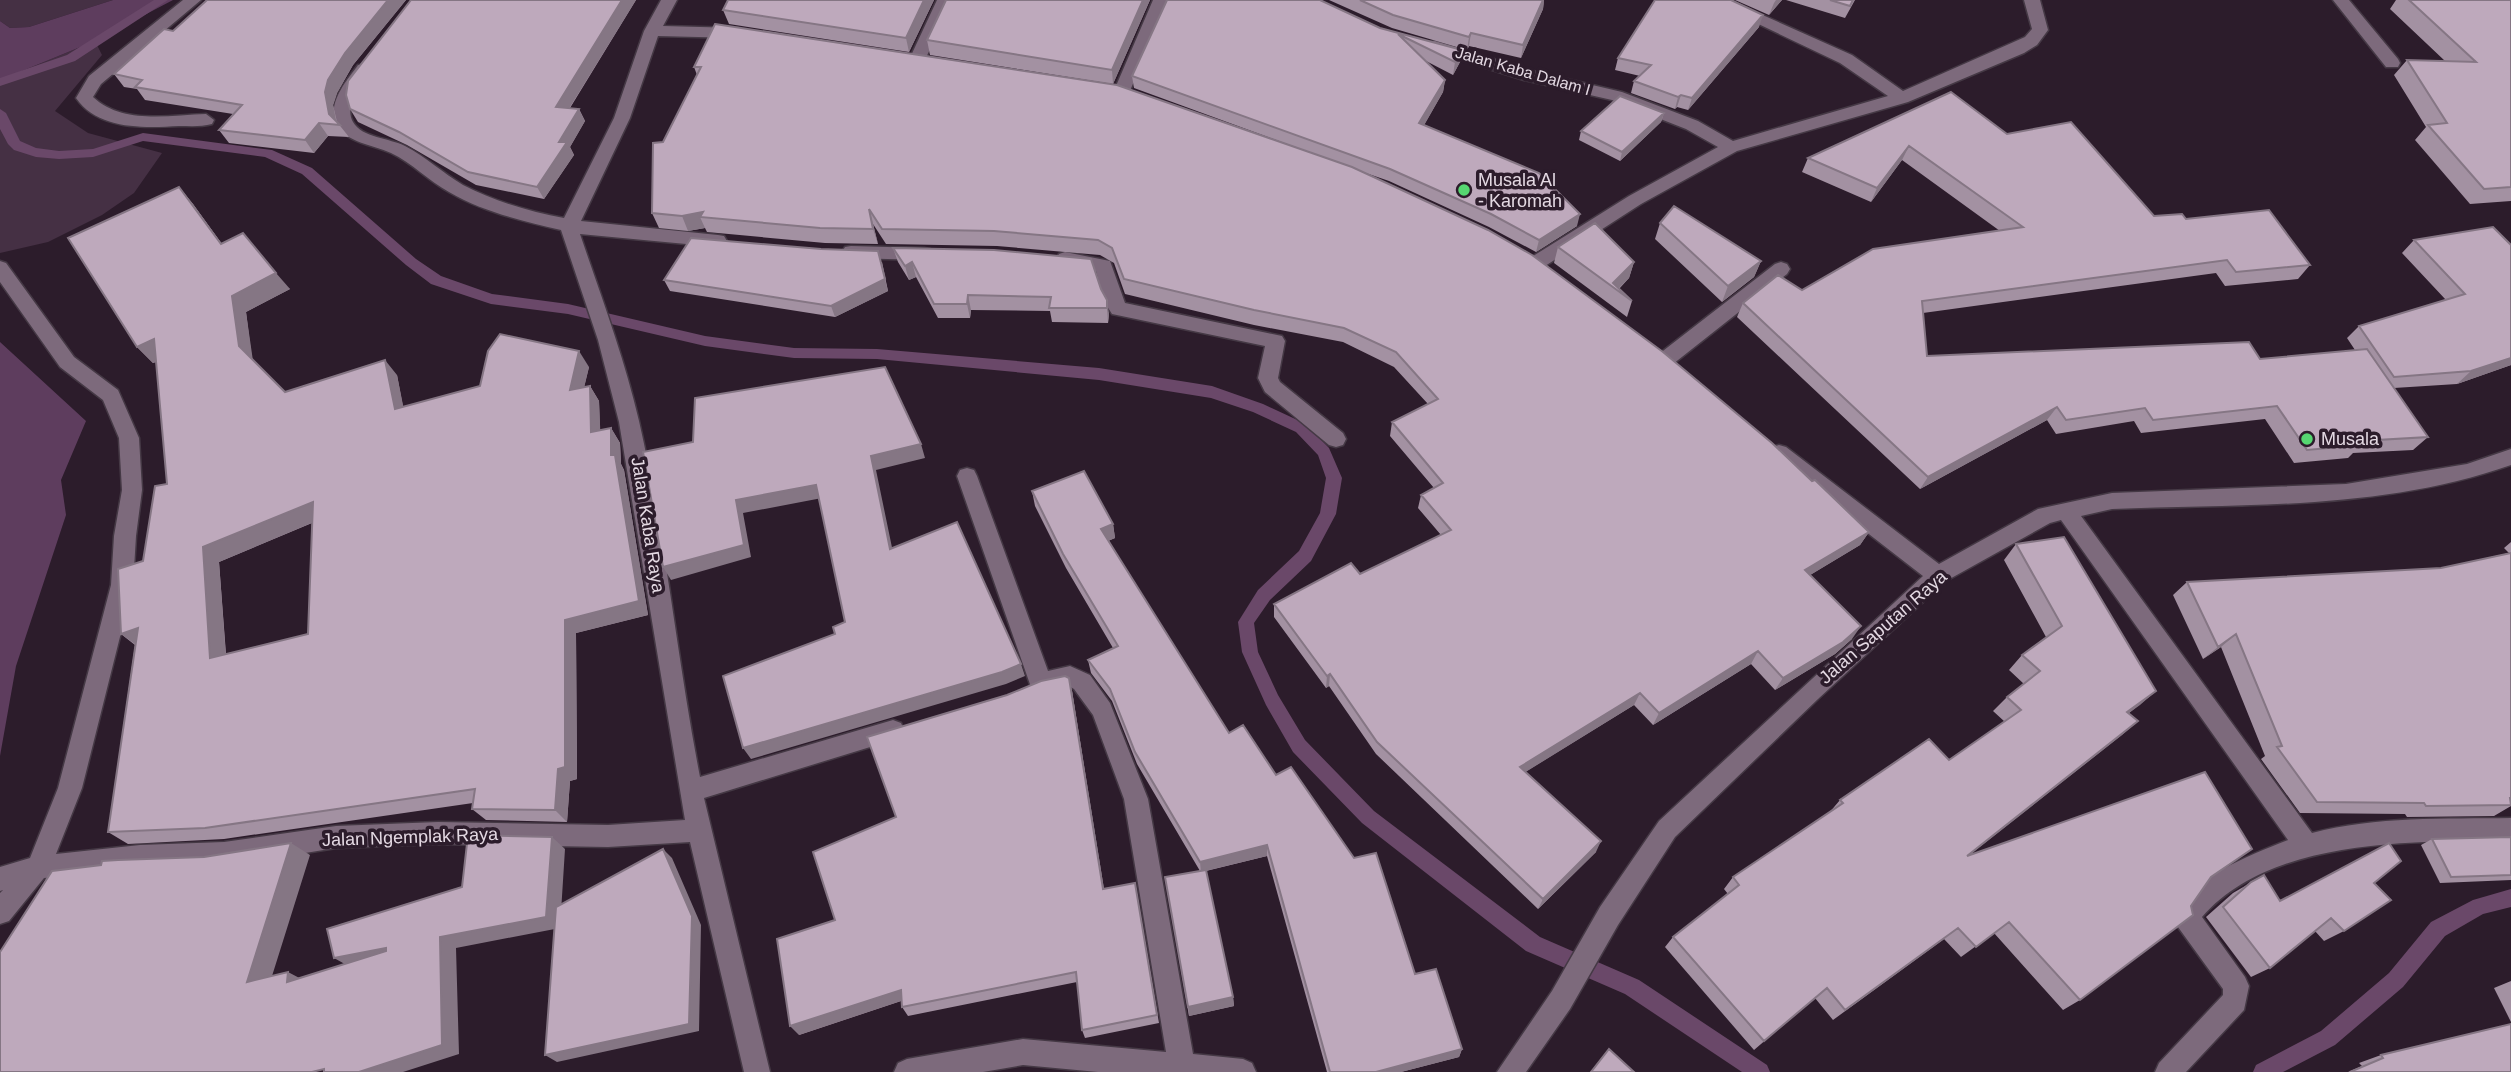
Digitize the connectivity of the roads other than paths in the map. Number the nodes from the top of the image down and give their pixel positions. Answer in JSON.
{"nodes":[{"id":1,"x":194,"y":0,"type":"edge"},
{"id":2,"x":669,"y":0,"type":"edge"},
{"id":3,"x":944,"y":0,"type":"edge"},
{"id":4,"x":1161,"y":0,"type":"edge"},
{"id":5,"x":1716,"y":0,"type":"edge"},
{"id":6,"x":2032,"y":0,"type":"edge"},
{"id":7,"x":2341,"y":0,"type":"edge"},
{"id":8,"x":652,"y":31,"type":"junction"},
{"id":9,"x":761,"y":36,"type":"edge"},
{"id":10,"x":1421,"y":43,"type":"edge"},
{"id":11,"x":377,"y":53,"type":"edge"},
{"id":12,"x":896,"y":59,"type":"edge"},
{"id":13,"x":2392,"y":63,"type":"dead end"},
{"id":14,"x":1121,"y":94,"type":"edge"},
{"id":15,"x":1902,"y":98,"type":"junction"},
{"id":16,"x":206,"y":120,"type":"edge"},
{"id":17,"x":1731,"y":147,"type":"junction"},
{"id":18,"x":569,"y":228,"type":"junction"},
{"id":19,"x":737,"y":242,"type":"edge"},
{"id":20,"x":835,"y":252,"type":"edge"},
{"id":21,"x":940,"y":254,"type":"edge"},
{"id":22,"x":1050,"y":257,"type":"edge"},
{"id":23,"x":1536,"y":264,"type":"edge"},
{"id":24,"x":0,"y":268,"type":"edge"},
{"id":25,"x":1781,"y":269,"type":"dead end"},
{"id":26,"x":1666,"y":359,"type":"edge"},
{"id":27,"x":1336,"y":439,"type":"dead end"},
{"id":28,"x":1768,"y":444,"type":"edge"},
{"id":29,"x":2511,"y":457,"type":"edge"},
{"id":30,"x":967,"y":475,"type":"dead end"},
{"id":31,"x":2066,"y":511,"type":"junction"},
{"id":32,"x":1938,"y":575,"type":"junction"},
{"id":33,"x":917,"y":723,"type":"edge"},
{"id":34,"x":691,"y":792,"type":"junction"},
{"id":35,"x":2511,"y":829,"type":"edge"},
{"id":36,"x":699,"y":830,"type":"junction"},
{"id":37,"x":2305,"y":844,"type":"junction"},
{"id":38,"x":38,"y":867,"type":"junction"},
{"id":39,"x":0,"y":879,"type":"edge"},
{"id":40,"x":0,"y":912,"type":"edge"},
{"id":41,"x":1182,"y":1067,"type":"junction"},
{"id":42,"x":2173,"y":1070,"type":"edge"},
{"id":43,"x":757,"y":1072,"type":"edge"},
{"id":44,"x":908,"y":1072,"type":"edge"},
{"id":45,"x":1243,"y":1072,"type":"edge"},
{"id":46,"x":1510,"y":1072,"type":"edge"}],
"edges":[{"from":1,"to":16,"type":"street"},
{"from":2,"to":8,"type":"street"},
{"from":3,"to":12,"type":"street"},
{"from":4,"to":14,"type":"street"},
{"from":5,"to":15,"type":"street"},
{"from":6,"to":15,"type":"street"},
{"from":7,"to":13,"type":"street"},
{"from":8,"to":9,"type":"street"},
{"from":8,"to":18,"type":"street"},
{"from":10,"to":17,"type":"street","name":"Jalan Kaba Dalam I"},
{"from":11,"to":18,"type":"street"},
{"from":15,"to":17,"type":"street"},
{"from":17,"to":23,"type":"street"},
{"from":18,"to":19,"type":"street"},
{"from":18,"to":34,"type":"street","name":"Jalan Kaba Raya"},
{"from":20,"to":21,"type":"street"},
{"from":22,"to":27,"type":"street"},
{"from":24,"to":38,"type":"street"},
{"from":25,"to":26,"type":"street"},
{"from":28,"to":32,"type":"street"},
{"from":29,"to":31,"type":"street","name":"Jalan Saputan Raya"},
{"from":30,"to":41,"type":"street"},
{"from":31,"to":32,"type":"street","name":"Jalan Saputan Raya"},
{"from":31,"to":37,"type":"street"},
{"from":32,"to":46,"type":"street","name":"Jalan Saputan Raya"},
{"from":33,"to":34,"type":"street"},
{"from":34,"to":36,"type":"street","name":"Jalan Kaba Raya"},
{"from":35,"to":37,"type":"street"},
{"from":36,"to":38,"type":"street","name":"Jalan Ngemplak Raya"},
{"from":36,"to":43,"type":"street","name":"Jalan Kaba Raya"},
{"from":37,"to":42,"type":"street"},
{"from":38,"to":39,"type":"street","name":"Jalan Ngemplak Raya"},
{"from":38,"to":40,"type":"street"},
{"from":41,"to":44,"type":"street"},
{"from":41,"to":45,"type":"street"}]}
